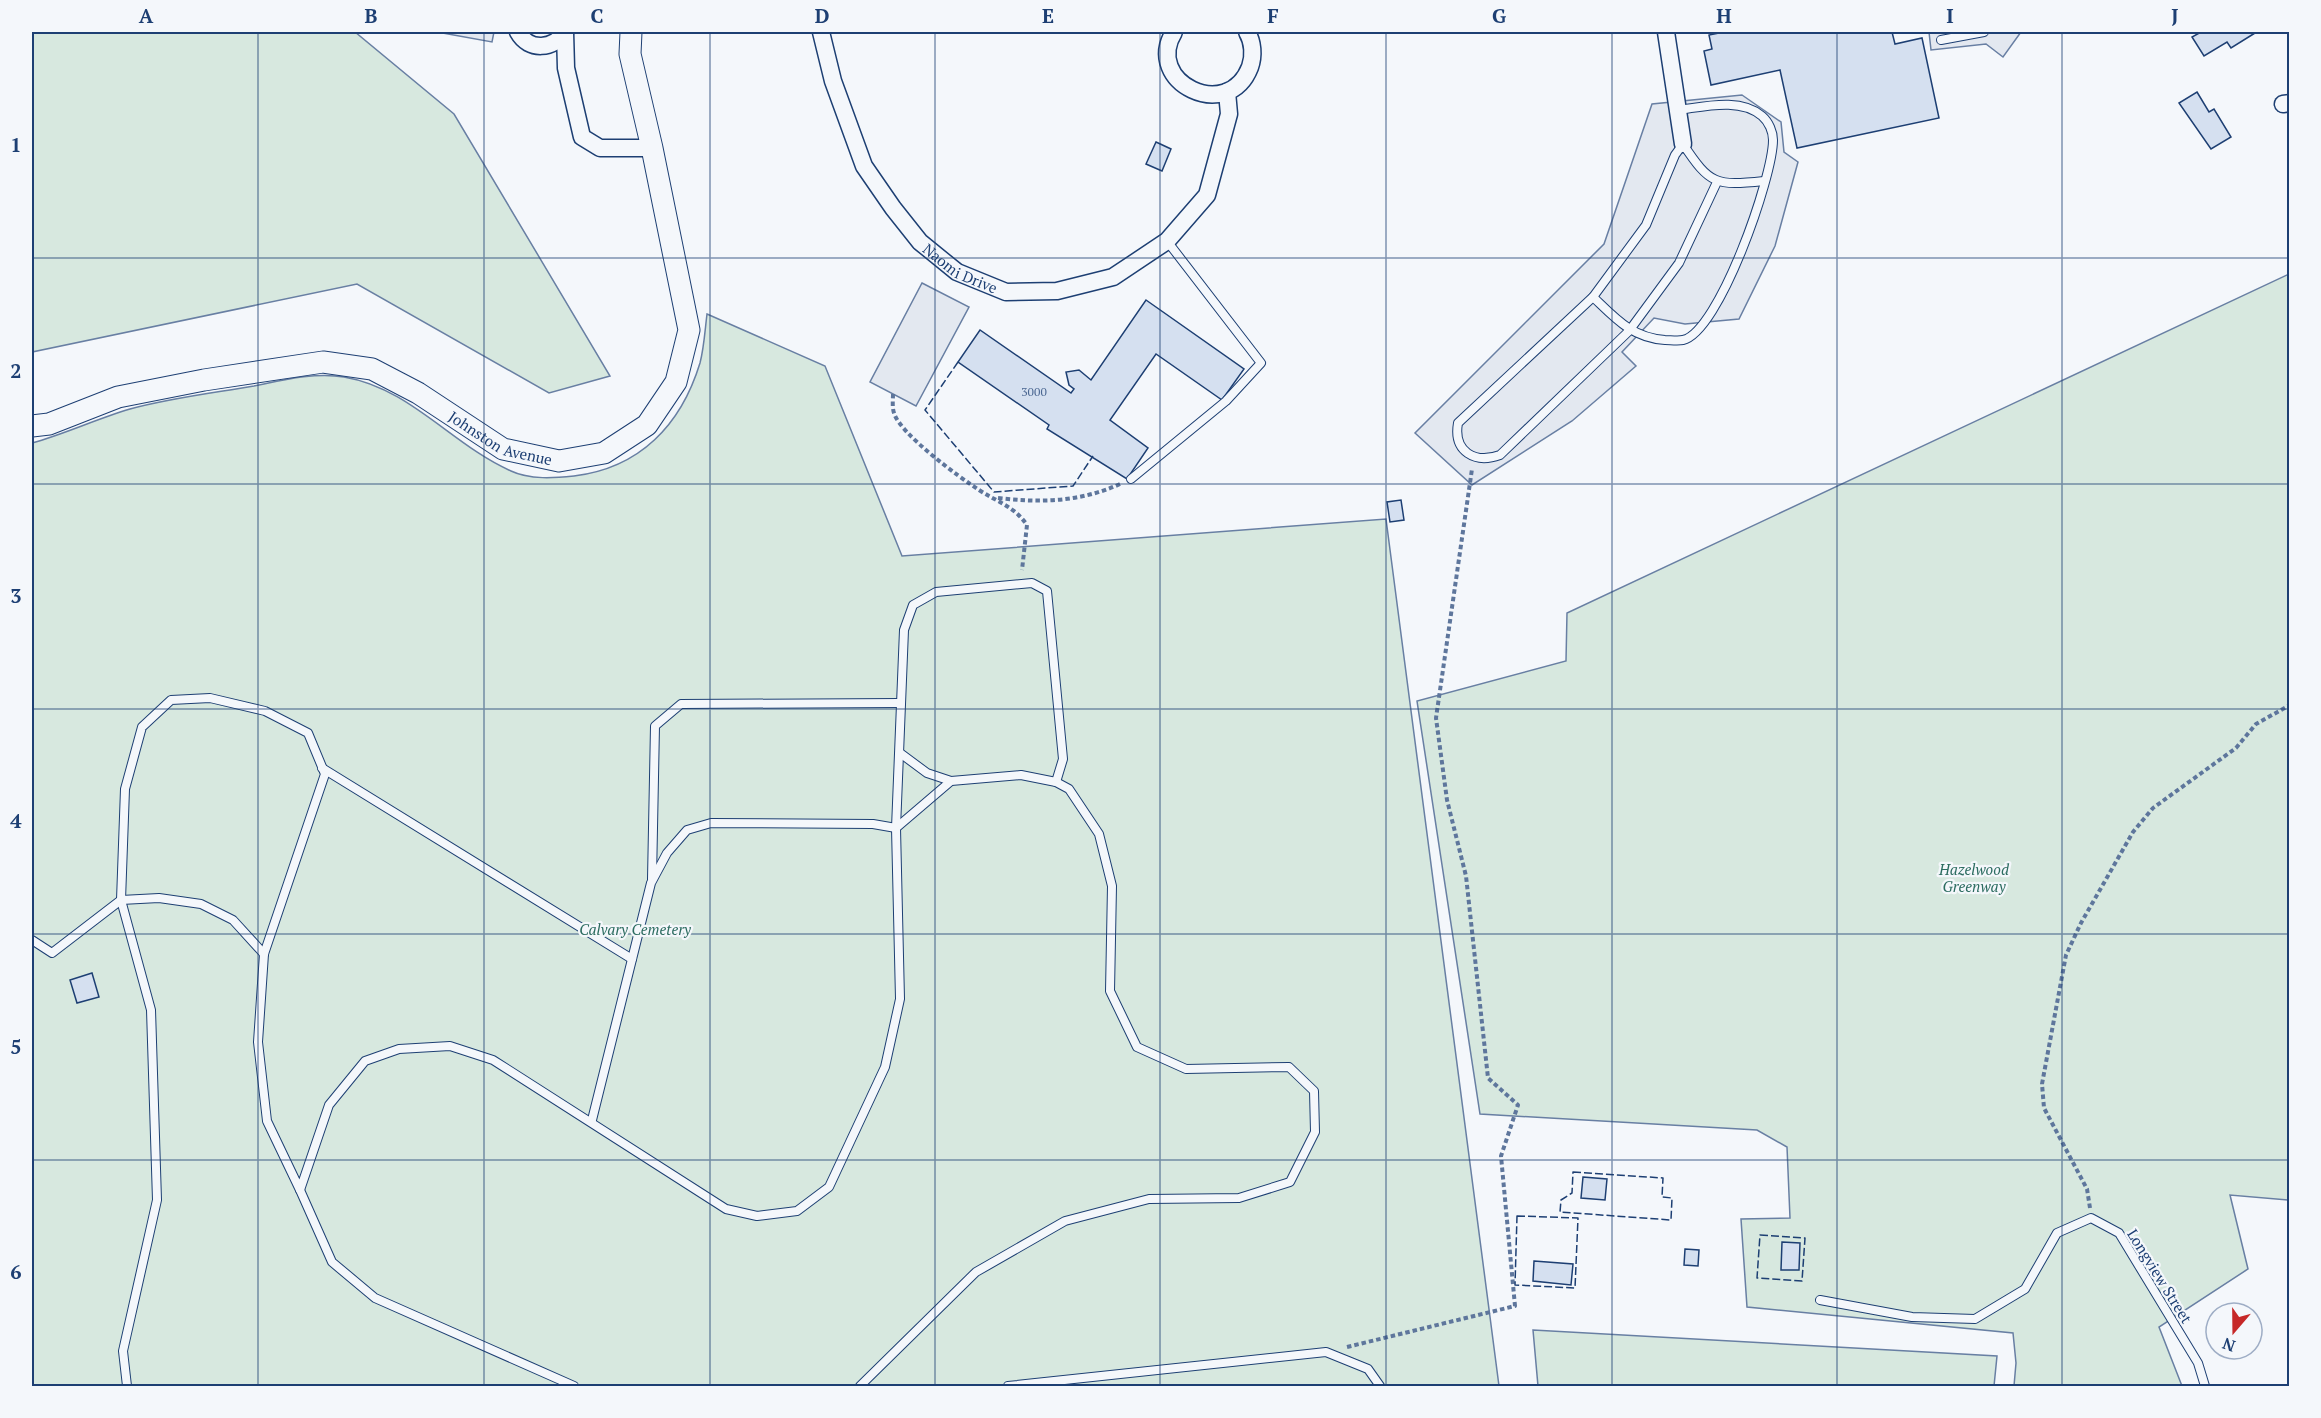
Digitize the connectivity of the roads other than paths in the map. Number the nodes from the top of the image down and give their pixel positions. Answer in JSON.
{"nodes":[{"id":1,"x":518,"y":32,"type":"edge"},
{"id":2,"x":565,"y":32,"type":"edge"},
{"id":3,"x":631,"y":32,"type":"edge"},
{"id":4,"x":821,"y":32,"type":"edge"},
{"id":5,"x":1174,"y":32,"type":"edge"},
{"id":6,"x":1246,"y":32,"type":"edge"},
{"id":7,"x":1666,"y":32,"type":"edge"},
{"id":8,"x":1984,"y":32,"type":"edge"},
{"id":9,"x":1941,"y":40,"type":"dead end"},
{"id":10,"x":544,"y":46,"type":"junction"},
{"id":11,"x":566,"y":68,"type":"junction"},
{"id":12,"x":1227,"y":92,"type":"junction"},
{"id":13,"x":1678,"y":110,"type":"junction"},
{"id":14,"x":1683,"y":144,"type":"junction"},
{"id":15,"x":652,"y":148,"type":"junction"},
{"id":16,"x":1717,"y":182,"type":"junction"},
{"id":17,"x":1764,"y":182,"type":"junction"},
{"id":18,"x":1167,"y":241,"type":"junction"},
{"id":19,"x":1593,"y":297,"type":"junction"},
{"id":20,"x":1629,"y":330,"type":"junction"},
{"id":21,"x":32,"y":426,"type":"edge"},
{"id":22,"x":1131,"y":479,"type":"road end"},
{"id":23,"x":901,"y":703,"type":"junction"},
{"id":24,"x":900,"y":753,"type":"junction"},
{"id":25,"x":322,"y":768,"type":"junction"},
{"id":26,"x":951,"y":781,"type":"junction"},
{"id":27,"x":1056,"y":782,"type":"junction"},
{"id":28,"x":896,"y":828,"type":"junction"},
{"id":29,"x":651,"y":883,"type":"junction"},
{"id":30,"x":121,"y":900,"type":"junction"},
{"id":31,"x":32,"y":940,"type":"edge"},
{"id":32,"x":264,"y":954,"type":"junction"},
{"id":33,"x":632,"y":959,"type":"junction"},
{"id":34,"x":592,"y":1120,"type":"junction"},
{"id":35,"x":300,"y":1190,"type":"junction"},
{"id":36,"x":1820,"y":1300,"type":"dead end"},
{"id":37,"x":127,"y":1386,"type":"edge"},
{"id":38,"x":574,"y":1386,"type":"edge"},
{"id":39,"x":860,"y":1386,"type":"edge"},
{"id":40,"x":1008,"y":1386,"type":"edge"},
{"id":41,"x":1380,"y":1386,"type":"edge"},
{"id":42,"x":2205,"y":1386,"type":"edge"}],
"edges":[{"from":1,"to":10,"type":"street"},
{"from":2,"to":10,"type":"street"},
{"from":2,"to":11,"type":"street"},
{"from":3,"to":15,"type":"street","name":"Johnston Avenue"},
{"from":4,"to":18,"type":"street","name":"Naomi Drive"},
{"from":5,"to":12,"type":"street"},
{"from":6,"to":12,"type":"street"},
{"from":7,"to":13,"type":"street"},
{"from":8,"to":9,"type":"lane"},
{"from":10,"to":11,"type":"street"},
{"from":11,"to":15,"type":"street"},
{"from":12,"to":18,"type":"street","name":"Naomi Drive"},
{"from":13,"to":14,"type":"street"},
{"from":13,"to":17,"type":"lane"},
{"from":14,"to":16,"type":"lane"},
{"from":14,"to":19,"type":"lane"},
{"from":15,"to":21,"type":"street","name":"Johnston Avenue"},
{"from":16,"to":17,"type":"lane"},
{"from":16,"to":20,"type":"lane"},
{"from":17,"to":20,"type":"lane"},
{"from":18,"to":22,"type":"lane"},
{"from":19,"to":20,"type":"lane"},
{"from":19,"to":20,"type":"lane"},
{"from":23,"to":24,"type":"lane"},
{"from":23,"to":27,"type":"lane"},
{"from":23,"to":29,"type":"lane"},
{"from":24,"to":26,"type":"lane"},
{"from":24,"to":28,"type":"lane"},
{"from":25,"to":30,"type":"lane"},
{"from":25,"to":32,"type":"lane"},
{"from":25,"to":33,"type":"lane"},
{"from":26,"to":27,"type":"lane"},
{"from":26,"to":28,"type":"lane"},
{"from":27,"to":39,"type":"lane"},
{"from":28,"to":29,"type":"lane"},
{"from":28,"to":34,"type":"lane"},
{"from":29,"to":33,"type":"lane"},
{"from":30,"to":31,"type":"lane"},
{"from":30,"to":32,"type":"lane"},
{"from":30,"to":37,"type":"lane"},
{"from":32,"to":35,"type":"lane"},
{"from":33,"to":34,"type":"lane"},
{"from":34,"to":35,"type":"lane"},
{"from":35,"to":38,"type":"lane"},
{"from":36,"to":42,"type":"lane","name":"Longview Street"},
{"from":40,"to":41,"type":"lane"}]}
